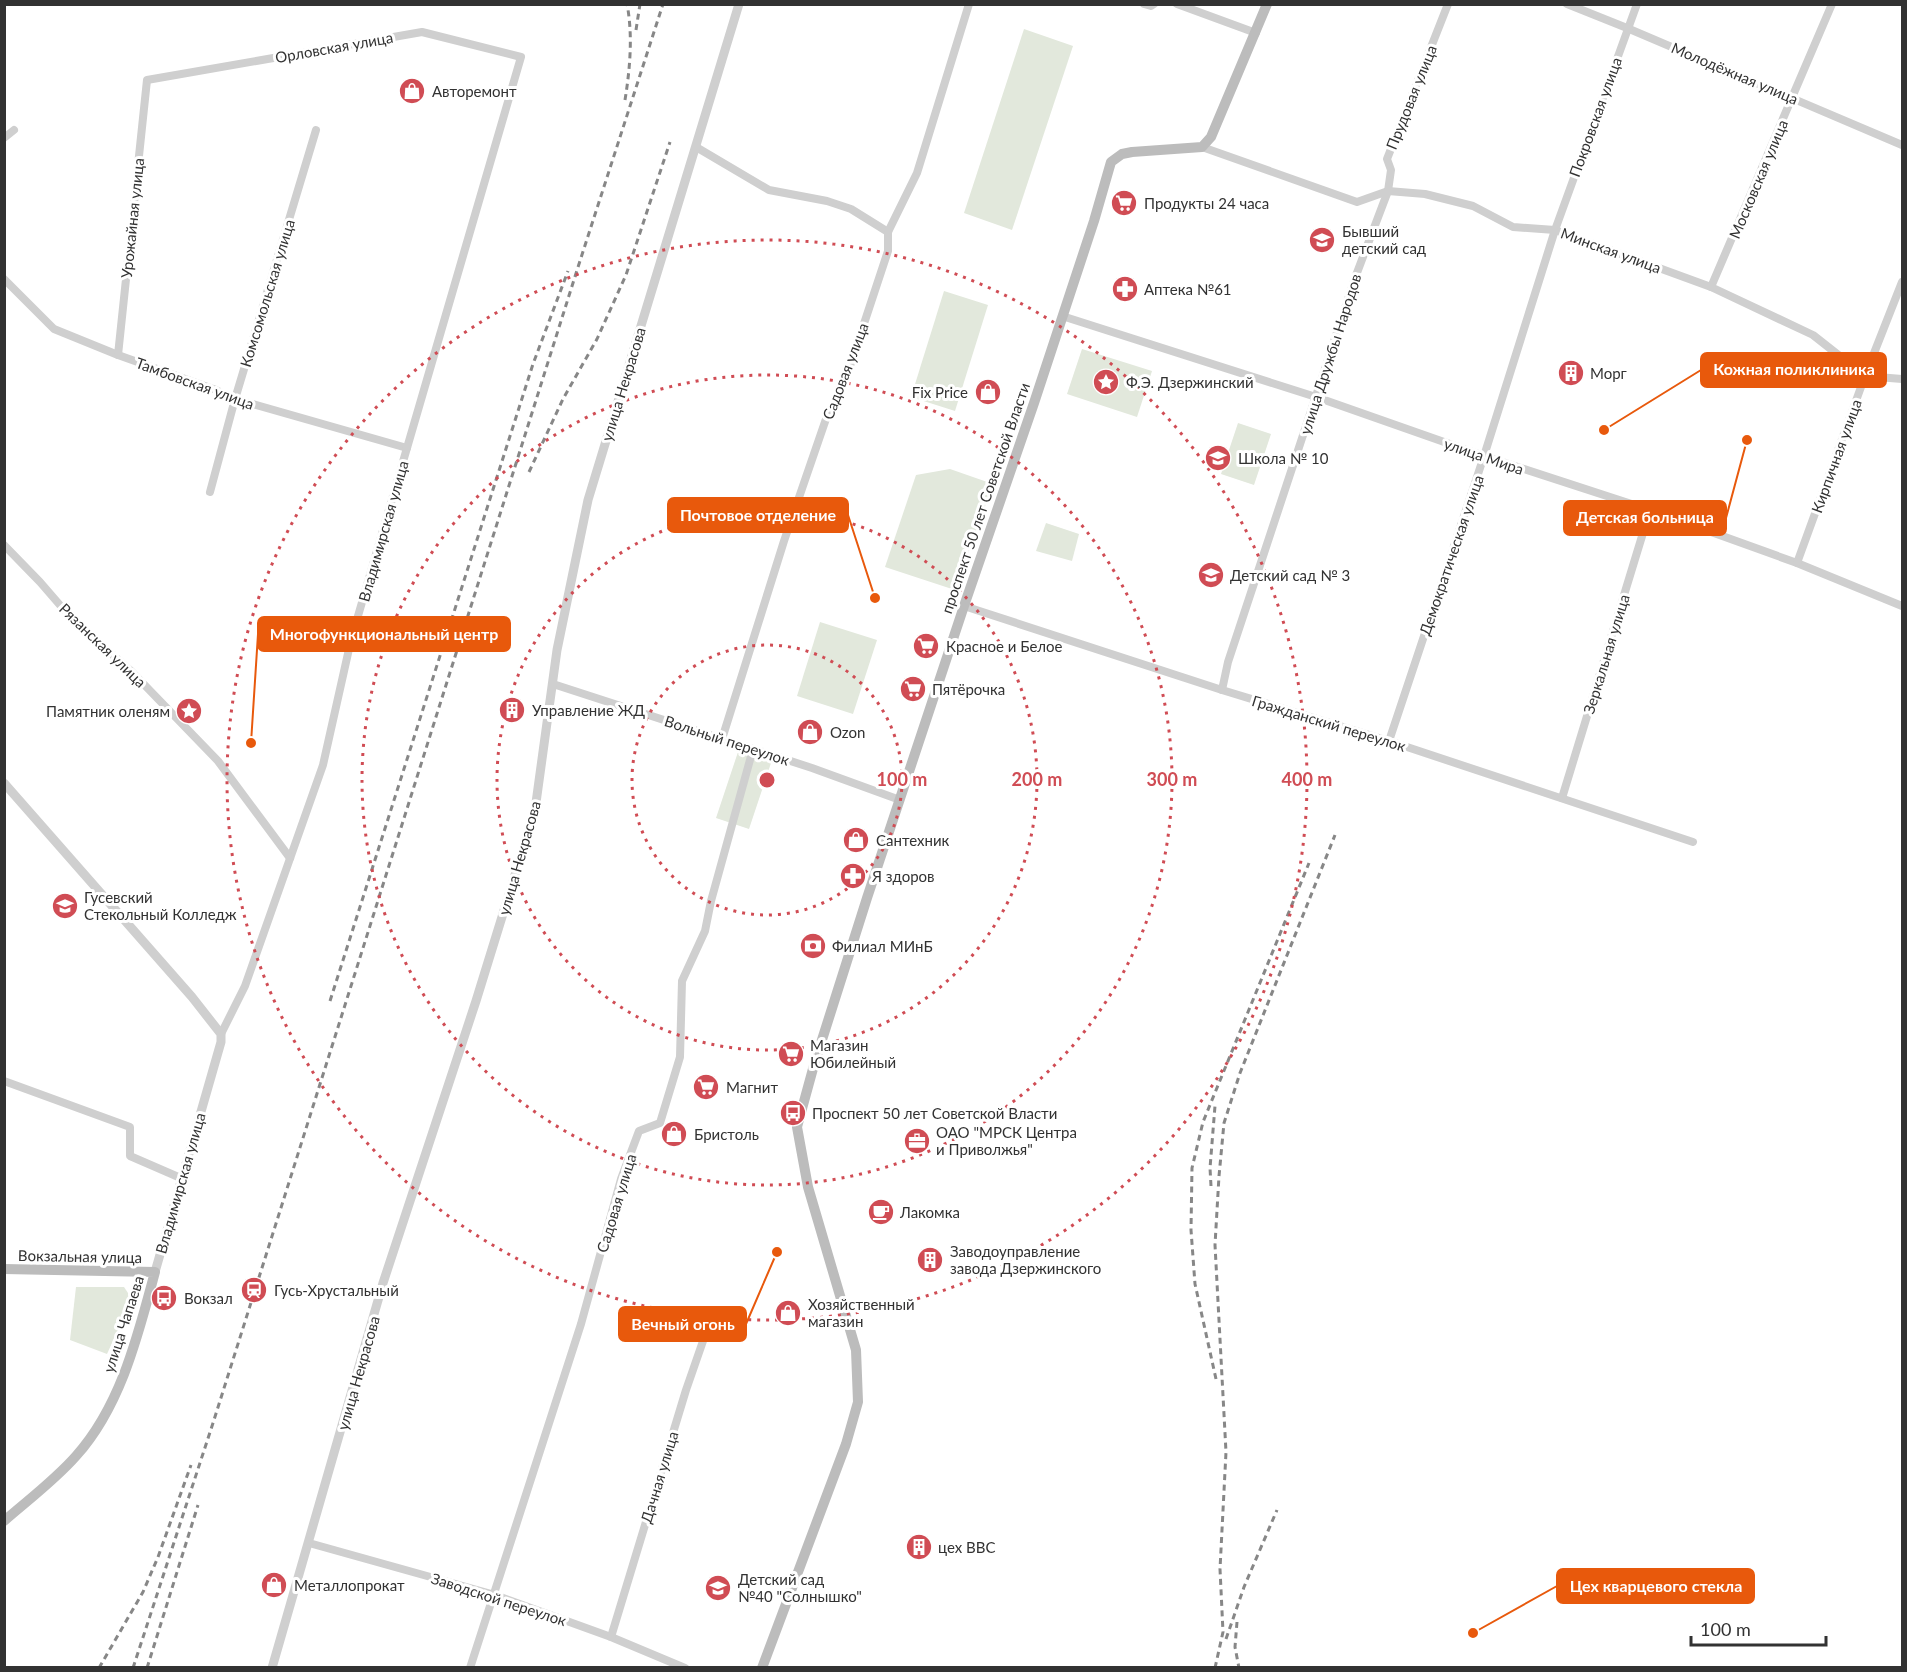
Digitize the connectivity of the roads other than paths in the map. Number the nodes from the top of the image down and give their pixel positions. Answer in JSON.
{"nodes":[{"id":1,"x":739,"y":4,"type":"edge"},
{"id":2,"x":969,"y":4,"type":"edge"},
{"id":3,"x":1144,"y":4,"type":"edge"},
{"id":4,"x":1154,"y":4,"type":"edge"},
{"id":5,"x":1177,"y":4,"type":"edge"},
{"id":6,"x":1267,"y":4,"type":"edge"},
{"id":7,"x":1448,"y":4,"type":"edge"},
{"id":8,"x":1567,"y":4,"type":"edge"},
{"id":9,"x":1637,"y":4,"type":"edge"},
{"id":10,"x":1832,"y":4,"type":"edge"},
{"id":11,"x":1627,"y":28,"type":"junction"},
{"id":12,"x":1256,"y":33,"type":"junction"},
{"id":13,"x":521,"y":57,"type":"joint"},
{"id":14,"x":147,"y":80,"type":"joint"},
{"id":15,"x":1793,"y":98,"type":"junction"},
{"id":16,"x":14,"y":130,"type":"dead end"},
{"id":17,"x":316,"y":130,"type":"dead end"},
{"id":18,"x":4,"y":138,"type":"edge"},
{"id":19,"x":1902,"y":145,"type":"edge"},
{"id":20,"x":696,"y":147,"type":"junction"},
{"id":21,"x":1202,"y":147,"type":"junction"},
{"id":22,"x":1388,"y":191,"type":"junction"},
{"id":23,"x":1555,"y":230,"type":"junction"},
{"id":24,"x":888,"y":232,"type":"junction"},
{"id":25,"x":4,"y":279,"type":"edge"},
{"id":26,"x":1902,"y":282,"type":"edge"},
{"id":27,"x":1712,"y":287,"type":"junction"},
{"id":28,"x":1062,"y":316,"type":"junction"},
{"id":29,"x":118,"y":356,"type":"junction"},
{"id":30,"x":1865,"y":376,"type":"junction"},
{"id":31,"x":1902,"y":379,"type":"edge"},
{"id":32,"x":1316,"y":397,"type":"junction"},
{"id":33,"x":235,"y":399,"type":"junction"},
{"id":34,"x":407,"y":448,"type":"junction"},
{"id":35,"x":1485,"y":456,"type":"junction"},
{"id":36,"x":210,"y":492,"type":"dead end"},
{"id":37,"x":1650,"y":510,"type":"junction"},
{"id":38,"x":4,"y":545,"type":"edge"},
{"id":39,"x":1797,"y":563,"type":"junction"},
{"id":40,"x":964,"y":606,"type":"junction"},
{"id":41,"x":1902,"y":606,"type":"edge"},
{"id":42,"x":554,"y":684,"type":"junction"},
{"id":43,"x":1222,"y":690,"type":"junction"},
{"id":44,"x":722,"y":740,"type":"junction"},
{"id":45,"x":1389,"y":741,"type":"junction"},
{"id":46,"x":753,"y":749,"type":"junction"},
{"id":47,"x":4,"y":783,"type":"edge"},
{"id":48,"x":1562,"y":798,"type":"junction"},
{"id":49,"x":900,"y":800,"type":"junction"},
{"id":50,"x":1693,"y":842,"type":"dead end"},
{"id":51,"x":290,"y":858,"type":"junction"},
{"id":52,"x":221,"y":1034,"type":"junction"},
{"id":53,"x":4,"y":1081,"type":"edge"},
{"id":54,"x":183,"y":1179,"type":"junction"},
{"id":55,"x":4,"y":1269,"type":"edge"},
{"id":56,"x":155,"y":1272,"type":"junction"},
{"id":57,"x":711,"y":1318,"type":"dead end"},
{"id":58,"x":4,"y":1521,"type":"edge"},
{"id":59,"x":309,"y":1543,"type":"junction"},
{"id":60,"x":495,"y":1595,"type":"junction"},
{"id":61,"x":610,"y":1637,"type":"junction"},
{"id":62,"x":272,"y":1668,"type":"edge"},
{"id":63,"x":471,"y":1668,"type":"edge"},
{"id":64,"x":686,"y":1668,"type":"edge"},
{"id":65,"x":762,"y":1668,"type":"edge"}],
"edges":[{"from":1,"to":20,"type":"street","name":"улица Некрасова"},
{"from":2,"to":24,"type":"street","name":"Садовая улица"},
{"from":3,"to":4,"type":"street"},
{"from":5,"to":12,"type":"street"},
{"from":6,"to":12,"type":"main road"},
{"from":7,"to":22,"type":"street","name":"Прудовая улица"},
{"from":8,"to":11,"type":"street","name":"Молодёжная улица"},
{"from":9,"to":11,"type":"street","name":"Покровская улица"},
{"from":10,"to":15,"type":"street","name":"Московская улица"},
{"from":11,"to":15,"type":"street","name":"Молодёжная улица"},
{"from":11,"to":23,"type":"street","name":"Покровская улица"},
{"from":12,"to":21,"type":"main road"},
{"from":13,"to":14,"type":"street","name":"Орловская улица"},
{"from":13,"to":34,"type":"street","name":"Владимирская улица"},
{"from":14,"to":29,"type":"street","name":"Урожайная улица"},
{"from":15,"to":19,"type":"street","name":"Молодёжная улица"},
{"from":15,"to":27,"type":"street","name":"Московская улица"},
{"from":16,"to":18,"type":"street"},
{"from":17,"to":33,"type":"street","name":"Комсомольская улица"},
{"from":20,"to":24,"type":"street"},
{"from":20,"to":42,"type":"street","name":"улица Некрасова"},
{"from":21,"to":22,"type":"street","name":"Минская улица"},
{"from":21,"to":28,"type":"main road","name":"проспект 50 лет Советской Власти"},
{"from":22,"to":23,"type":"street","name":"Минская улица"},
{"from":22,"to":32,"type":"street","name":"улица Дружбы Народов"},
{"from":23,"to":27,"type":"street","name":"Минская улица"},
{"from":23,"to":35,"type":"street","name":"Демократическая улица"},
{"from":24,"to":44,"type":"street","name":"Садовая улица"},
{"from":25,"to":29,"type":"street","name":"Тамбовская улица"},
{"from":26,"to":30,"type":"street","name":"Кирпичная улица"},
{"from":27,"to":30,"type":"street","name":"Минская улица"},
{"from":28,"to":32,"type":"street","name":"улица Мира"},
{"from":28,"to":40,"type":"main road","name":"проспект 50 лет Советской Власти"},
{"from":29,"to":33,"type":"street","name":"Тамбовская улица"},
{"from":30,"to":31,"type":"street"},
{"from":30,"to":39,"type":"street","name":"Кирпичная улица"},
{"from":32,"to":35,"type":"street","name":"улица Мира"},
{"from":32,"to":43,"type":"street","name":"улица Дружбы Народов"},
{"from":33,"to":34,"type":"street","name":"Тамбовская улица"},
{"from":33,"to":36,"type":"street","name":"Комсомольская улица"},
{"from":34,"to":51,"type":"street","name":"Владимирская улица"},
{"from":35,"to":37,"type":"street","name":"улица Мира"},
{"from":35,"to":45,"type":"street","name":"Демократическая улица"},
{"from":37,"to":39,"type":"street","name":"улица Мира"},
{"from":37,"to":48,"type":"street","name":"Зеркальная улица"},
{"from":38,"to":51,"type":"street","name":"Рязанская улица"},
{"from":39,"to":41,"type":"street","name":"улица Мира"},
{"from":40,"to":43,"type":"street","name":"Гражданский переулок"},
{"from":40,"to":49,"type":"main road","name":"проспект 50 лет Советской Власти"},
{"from":42,"to":44,"type":"street","name":"Вольный переулок"},
{"from":42,"to":59,"type":"street","name":"улица Некрасова"},
{"from":43,"to":45,"type":"street","name":"Гражданский переулок"},
{"from":44,"to":46,"type":"street","name":"Вольный переулок"},
{"from":45,"to":48,"type":"street","name":"Гражданский переулок"},
{"from":46,"to":49,"type":"street","name":"Вольный переулок"},
{"from":46,"to":60,"type":"street","name":"Садовая улица"},
{"from":47,"to":52,"type":"street"},
{"from":48,"to":50,"type":"street","name":"Гражданский переулок"},
{"from":49,"to":65,"type":"main road","name":"проспект 50 лет Советской Власти"},
{"from":51,"to":52,"type":"street","name":"Владимирская улица"},
{"from":52,"to":54,"type":"street","name":"Владимирская улица"},
{"from":53,"to":54,"type":"street"},
{"from":54,"to":56,"type":"street","name":"Владимирская улица"},
{"from":55,"to":56,"type":"main road","name":"Вокзальная улица"},
{"from":56,"to":58,"type":"main road","name":"улица Чапаева"},
{"from":57,"to":61,"type":"street","name":"Дачная улица"},
{"from":59,"to":60,"type":"street","name":"Заводской переулок"},
{"from":59,"to":62,"type":"street","name":"улица Некрасова"},
{"from":60,"to":61,"type":"street","name":"Заводской переулок"},
{"from":60,"to":63,"type":"street","name":"Садовая улица"},
{"from":61,"to":64,"type":"street","name":"Заводской переулок"}]}
